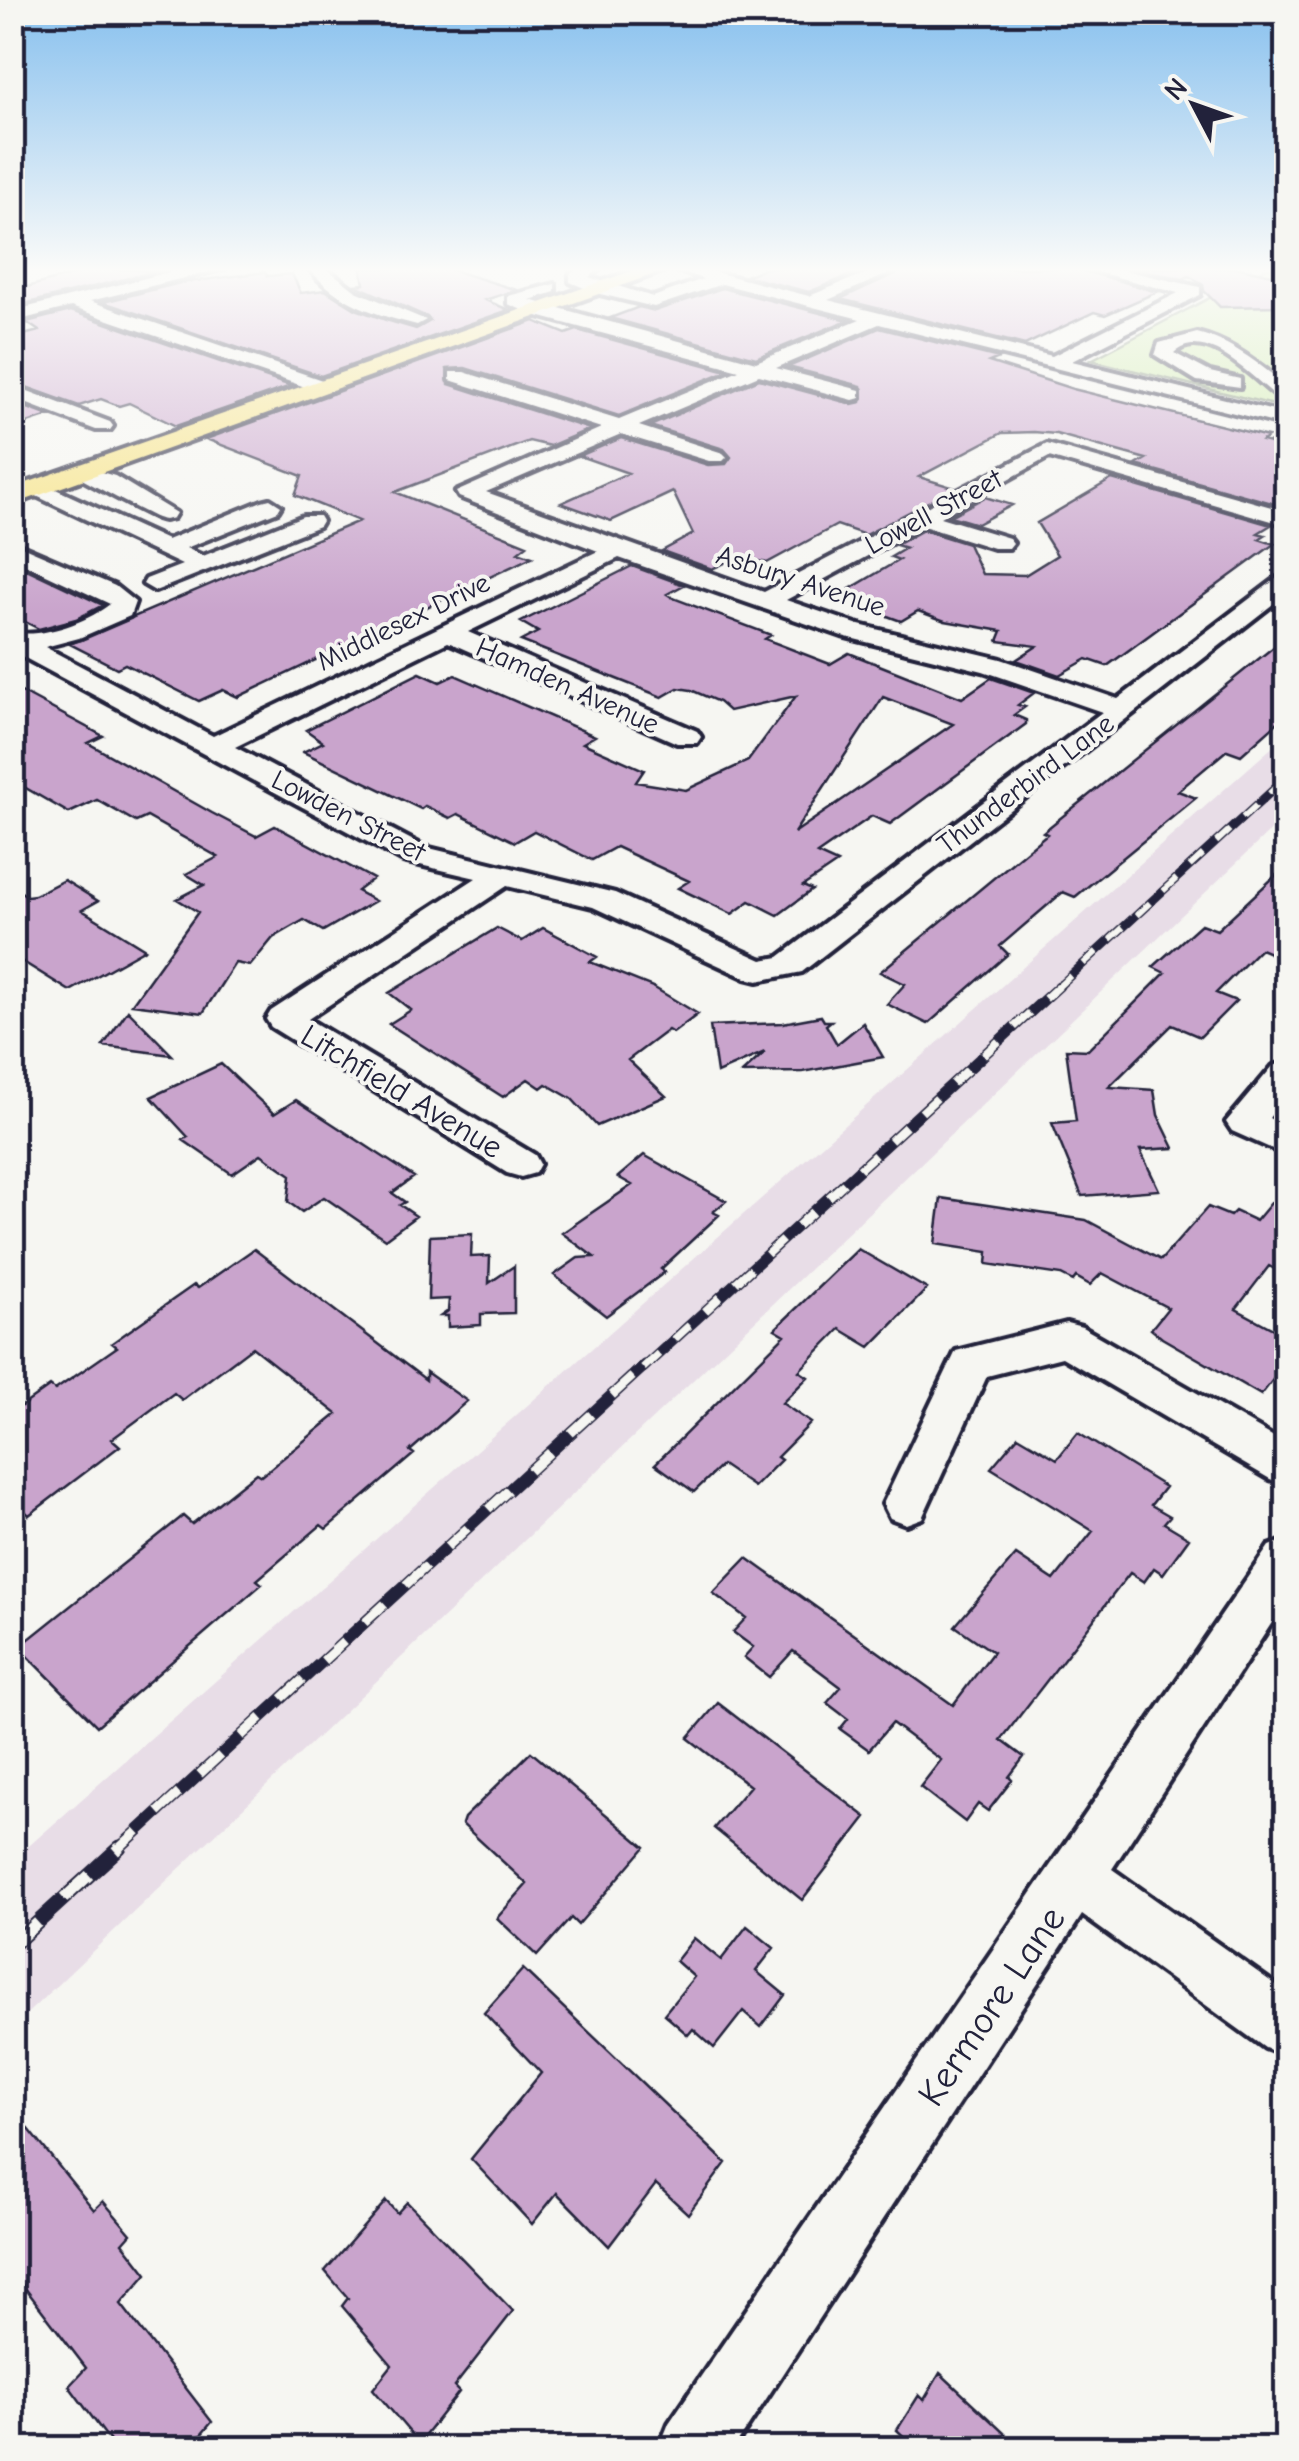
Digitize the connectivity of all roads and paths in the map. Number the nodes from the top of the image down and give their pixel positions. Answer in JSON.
{"nodes":[{"id":1,"x":312,"y":383,"type":"edge"},
{"id":2,"x":335,"y":383,"type":"edge"},
{"id":3,"x":479,"y":383,"type":"edge"},
{"id":4,"x":724,"y":383,"type":"edge"},
{"id":5,"x":810,"y":383,"type":"edge"},
{"id":6,"x":1137,"y":383,"type":"edge"},
{"id":7,"x":1236,"y":383,"type":"edge"},
{"id":8,"x":324,"y":387,"type":"junction"},
{"id":9,"x":12,"y":391,"type":"edge"},
{"id":10,"x":1285,"y":392,"type":"edge"},
{"id":11,"x":853,"y":394,"type":"dead end"},
{"id":12,"x":1286,"y":420,"type":"edge"},
{"id":13,"x":103,"y":426,"type":"dead end"},
{"id":14,"x":620,"y":427,"type":"junction"},
{"id":15,"x":716,"y":457,"type":"dead end"},
{"id":16,"x":83,"y":472,"type":"junction"},
{"id":17,"x":38,"y":488,"type":"junction"},
{"id":18,"x":12,"y":498,"type":"edge"},
{"id":19,"x":270,"y":506,"type":"dead end"},
{"id":20,"x":921,"y":518,"type":"junction"},
{"id":21,"x":1286,"y":518,"type":"edge"},
{"id":22,"x":311,"y":520,"type":"dead end"},
{"id":23,"x":125,"y":529,"type":"junction"},
{"id":24,"x":1002,"y":544,"type":"dead end"},
{"id":25,"x":166,"y":548,"type":"junction"},
{"id":26,"x":12,"y":549,"type":"edge"},
{"id":27,"x":618,"y":550,"type":"junction"},
{"id":28,"x":202,"y":565,"type":"junction"},
{"id":29,"x":1286,"y":583,"type":"edge"},
{"id":30,"x":155,"y":584,"type":"dead end"},
{"id":31,"x":766,"y":601,"type":"junction"},
{"id":32,"x":448,"y":633,"type":"junction"},
{"id":33,"x":17,"y":642,"type":"edge"},
{"id":34,"x":1121,"y":709,"type":"junction"},
{"id":35,"x":687,"y":736,"type":"dead end"},
{"id":36,"x":214,"y":746,"type":"junction"},
{"id":37,"x":502,"y":875,"type":"junction"},
{"id":38,"x":758,"y":971,"type":"joint"},
{"id":39,"x":1286,"y":1074,"type":"edge"},
{"id":40,"x":1286,"y":1142,"type":"edge"},
{"id":41,"x":522,"y":1164,"type":"dead end"},
{"id":42,"x":1286,"y":1466,"type":"edge"},
{"id":43,"x":906,"y":1504,"type":"dead end"},
{"id":44,"x":1286,"y":1561,"type":"edge"},
{"id":45,"x":1078,"y":1878,"type":"junction"},
{"id":46,"x":1286,"y":2026,"type":"edge"},
{"id":47,"x":694,"y":2448,"type":"edge"}],
"edges":[{"from":1,"to":8,"type":"street"},
{"from":2,"to":8,"type":"main road"},
{"from":3,"to":14,"type":"street"},
{"from":4,"to":14,"type":"street"},
{"from":5,"to":11,"type":"street"},
{"from":6,"to":12,"type":"street"},
{"from":7,"to":10,"type":"street"},
{"from":8,"to":16,"type":"main road"},
{"from":9,"to":13,"type":"street"},
{"from":14,"to":15,"type":"street"},
{"from":14,"to":27,"type":"street","name":"Asbury Avenue"},
{"from":16,"to":17,"type":"main road"},
{"from":16,"to":23,"type":"street"},
{"from":17,"to":18,"type":"main road"},
{"from":17,"to":23,"type":"street"},
{"from":19,"to":25,"type":"street"},
{"from":20,"to":21,"type":"street","name":"Lowell Street"},
{"from":20,"to":24,"type":"street"},
{"from":20,"to":31,"type":"street","name":"Lowell Street"},
{"from":22,"to":28,"type":"street"},
{"from":23,"to":25,"type":"street"},
{"from":25,"to":28,"type":"street"},
{"from":26,"to":33,"type":"street"},
{"from":27,"to":31,"type":"street","name":"Asbury Avenue"},
{"from":27,"to":32,"type":"street","name":"Middlesex Drive"},
{"from":28,"to":30,"type":"street"},
{"from":29,"to":34,"type":"street","name":"Thunderbird Lane"},
{"from":31,"to":34,"type":"street","name":"Asbury Avenue"},
{"from":32,"to":35,"type":"street","name":"Hamden Avenue"},
{"from":32,"to":36,"type":"street","name":"Middlesex Drive"},
{"from":33,"to":36,"type":"street","name":"Lowden Street"},
{"from":34,"to":38,"type":"street","name":"Thunderbird Lane"},
{"from":36,"to":37,"type":"street","name":"Lowden Street"},
{"from":37,"to":38,"type":"street","name":"Lowden Street"},
{"from":37,"to":41,"type":"street","name":"Litchfield Avenue"},
{"from":39,"to":40,"type":"street"},
{"from":42,"to":43,"type":"street"},
{"from":44,"to":45,"type":"street","name":"Kermore Lane"},
{"from":45,"to":46,"type":"street"},
{"from":45,"to":47,"type":"street","name":"Kermore Lane"}]}
